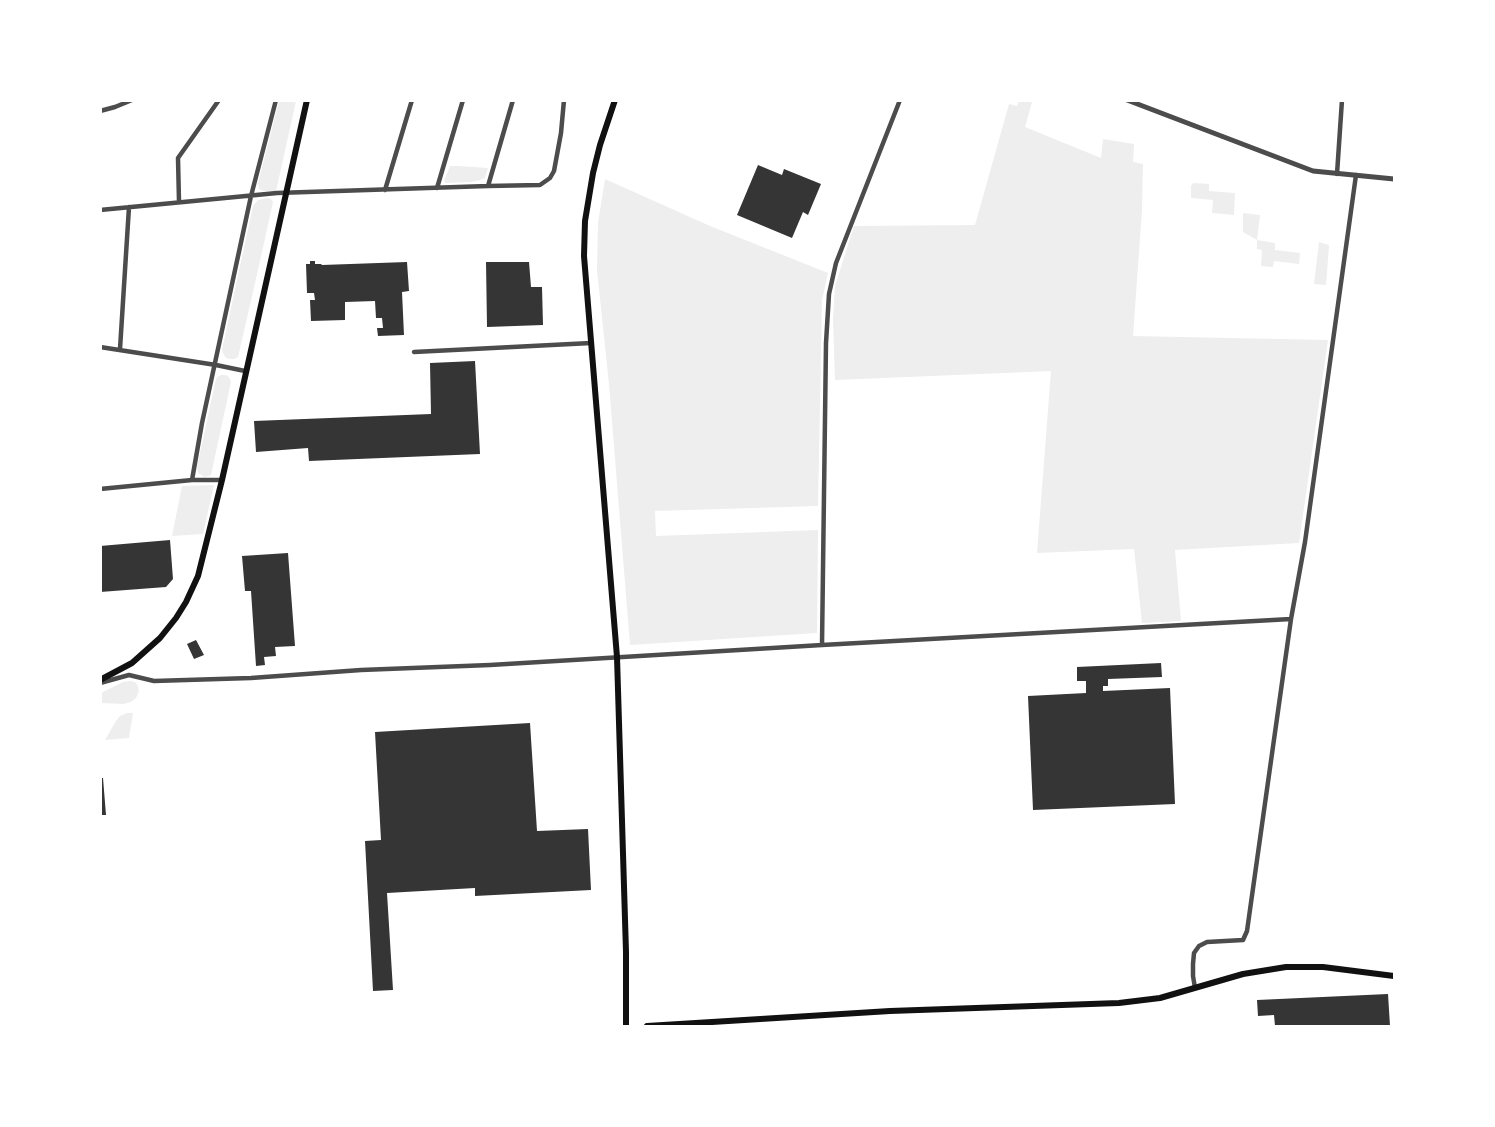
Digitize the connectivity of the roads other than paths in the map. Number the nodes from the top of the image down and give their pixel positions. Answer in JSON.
{"nodes":[{"id":1,"x":132,"y":100,"type":"edge"},
{"id":2,"x":219,"y":100,"type":"edge"},
{"id":3,"x":276,"y":100,"type":"edge"},
{"id":4,"x":307,"y":100,"type":"edge"},
{"id":5,"x":412,"y":100,"type":"edge"},
{"id":6,"x":462,"y":100,"type":"edge"},
{"id":7,"x":513,"y":100,"type":"edge"},
{"id":8,"x":564,"y":100,"type":"edge"},
{"id":9,"x":615,"y":100,"type":"edge"},
{"id":10,"x":900,"y":100,"type":"edge"},
{"id":11,"x":1127,"y":100,"type":"edge"},
{"id":12,"x":1342,"y":100,"type":"edge"},
{"id":13,"x":100,"y":111,"type":"edge"},
{"id":14,"x":1337,"y":174,"type":"junction"},
{"id":15,"x":1356,"y":175,"type":"junction"},
{"id":16,"x":1395,"y":178,"type":"edge"},
{"id":17,"x":488,"y":186,"type":"junction"},
{"id":18,"x":437,"y":188,"type":"junction"},
{"id":19,"x":385,"y":190,"type":"junction"},
{"id":20,"x":286,"y":194,"type":"junction"},
{"id":21,"x":251,"y":196,"type":"junction"},
{"id":22,"x":179,"y":202,"type":"junction"},
{"id":23,"x":129,"y":207,"type":"junction"},
{"id":24,"x":100,"y":210,"type":"edge"},
{"id":25,"x":591,"y":343,"type":"junction"},
{"id":26,"x":100,"y":347,"type":"edge"},
{"id":27,"x":120,"y":349,"type":"junction"},
{"id":28,"x":414,"y":352,"type":"dead end"},
{"id":29,"x":216,"y":365,"type":"junction"},
{"id":30,"x":246,"y":371,"type":"junction"},
{"id":31,"x":192,"y":480,"type":"junction"},
{"id":32,"x":222,"y":480,"type":"junction"},
{"id":33,"x":100,"y":489,"type":"edge"},
{"id":34,"x":1291,"y":619,"type":"junction"},
{"id":35,"x":822,"y":645,"type":"junction"},
{"id":36,"x":617,"y":657,"type":"junction"},
{"id":37,"x":100,"y":682,"type":"edge"},
{"id":38,"x":1395,"y":976,"type":"edge"},
{"id":39,"x":1195,"y":988,"type":"junction"},
{"id":40,"x":626,"y":1026,"type":"edge"},
{"id":41,"x":647,"y":1026,"type":"edge"}],
"edges":[{"from":1,"to":13,"type":"street"},
{"from":2,"to":22,"type":"street"},
{"from":3,"to":21,"type":"street"},
{"from":4,"to":20,"type":"main road"},
{"from":5,"to":19,"type":"street"},
{"from":6,"to":18,"type":"street"},
{"from":7,"to":17,"type":"street"},
{"from":8,"to":17,"type":"street"},
{"from":9,"to":25,"type":"main road"},
{"from":10,"to":35,"type":"street"},
{"from":11,"to":14,"type":"street"},
{"from":12,"to":14,"type":"street"},
{"from":14,"to":15,"type":"street"},
{"from":15,"to":16,"type":"street"},
{"from":15,"to":34,"type":"street"},
{"from":17,"to":18,"type":"street"},
{"from":18,"to":19,"type":"street"},
{"from":19,"to":20,"type":"street"},
{"from":20,"to":21,"type":"street"},
{"from":20,"to":30,"type":"main road"},
{"from":21,"to":22,"type":"street"},
{"from":21,"to":29,"type":"street"},
{"from":22,"to":23,"type":"street"},
{"from":23,"to":24,"type":"street"},
{"from":23,"to":27,"type":"street"},
{"from":25,"to":28,"type":"street"},
{"from":25,"to":36,"type":"main road"},
{"from":26,"to":27,"type":"street"},
{"from":27,"to":29,"type":"street"},
{"from":29,"to":30,"type":"street"},
{"from":29,"to":31,"type":"street"},
{"from":30,"to":32,"type":"main road"},
{"from":31,"to":32,"type":"street"},
{"from":31,"to":33,"type":"street"},
{"from":32,"to":37,"type":"main road"},
{"from":34,"to":35,"type":"street"},
{"from":34,"to":39,"type":"street"},
{"from":35,"to":36,"type":"street"},
{"from":36,"to":37,"type":"street"},
{"from":36,"to":40,"type":"main road"},
{"from":38,"to":39,"type":"main road"},
{"from":39,"to":41,"type":"main road"}]}
